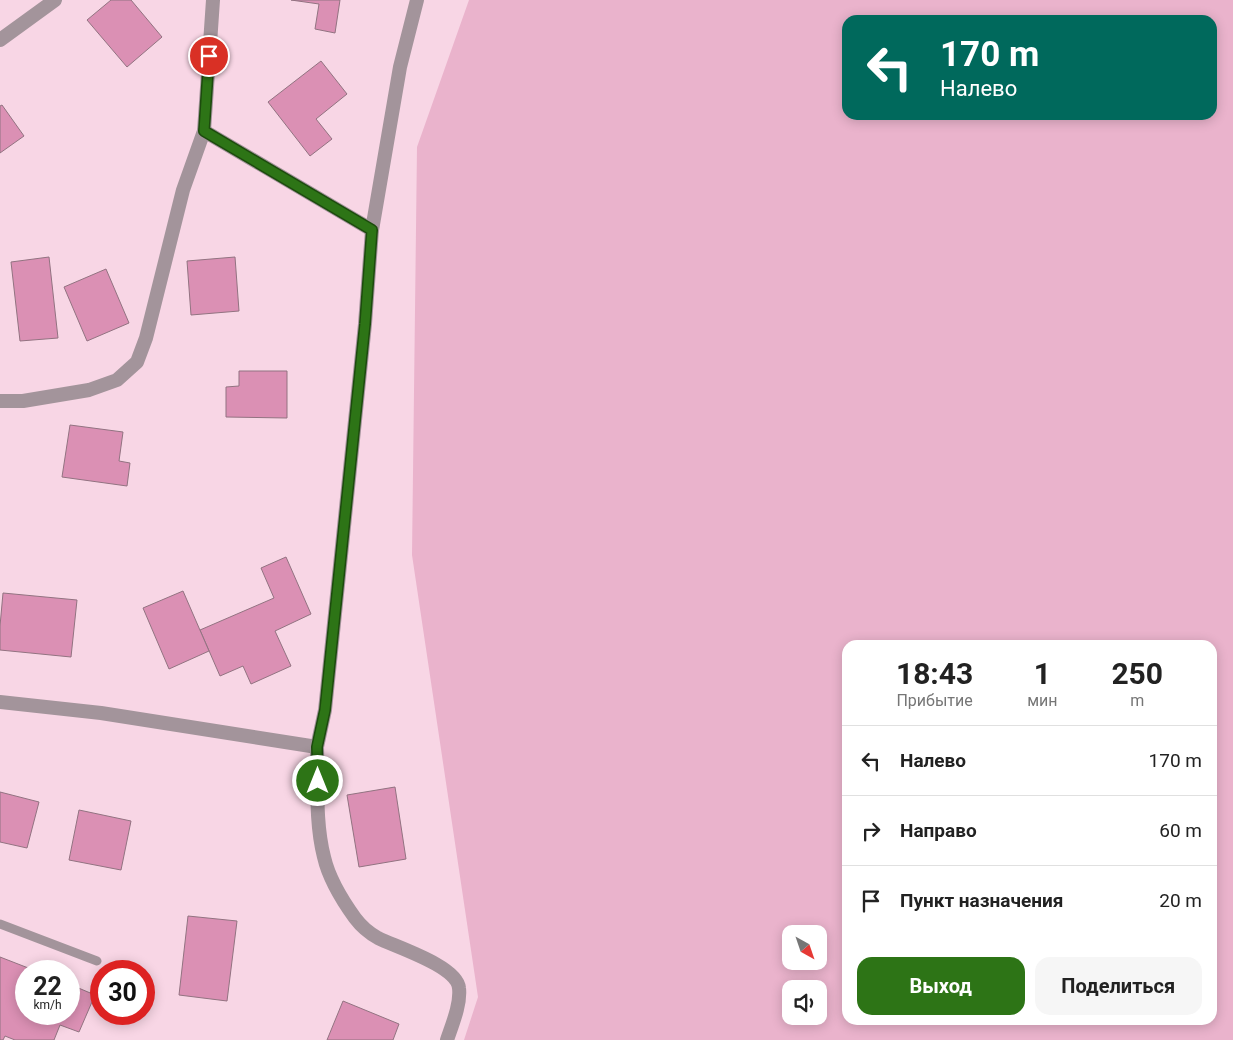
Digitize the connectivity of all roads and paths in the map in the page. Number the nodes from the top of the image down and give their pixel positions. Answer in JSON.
{"nodes":[{"id":1,"x":55,"y":0,"type":"edge"},
{"id":2,"x":213,"y":0,"type":"edge"},
{"id":3,"x":416,"y":0,"type":"edge"},
{"id":4,"x":0,"y":40,"type":"edge"},
{"id":5,"x":204,"y":131,"type":"junction"},
{"id":6,"x":372,"y":230,"type":"junction"},
{"id":7,"x":0,"y":401,"type":"edge"},
{"id":8,"x":0,"y":702,"type":"edge"},
{"id":9,"x":317,"y":747,"type":"junction"},
{"id":10,"x":0,"y":924,"type":"edge"},
{"id":11,"x":94,"y":960,"type":"edge"},
{"id":12,"x":447,"y":1040,"type":"edge"}],
"edges":[{"from":1,"to":4,"type":"street"},
{"from":2,"to":5,"type":"street"},
{"from":3,"to":6,"type":"street"},
{"from":5,"to":6,"type":"street"},
{"from":5,"to":7,"type":"street"},
{"from":6,"to":9,"type":"street"},
{"from":8,"to":9,"type":"street"},
{"from":9,"to":12,"type":"street"},
{"from":10,"to":11,"type":"lane"}]}
